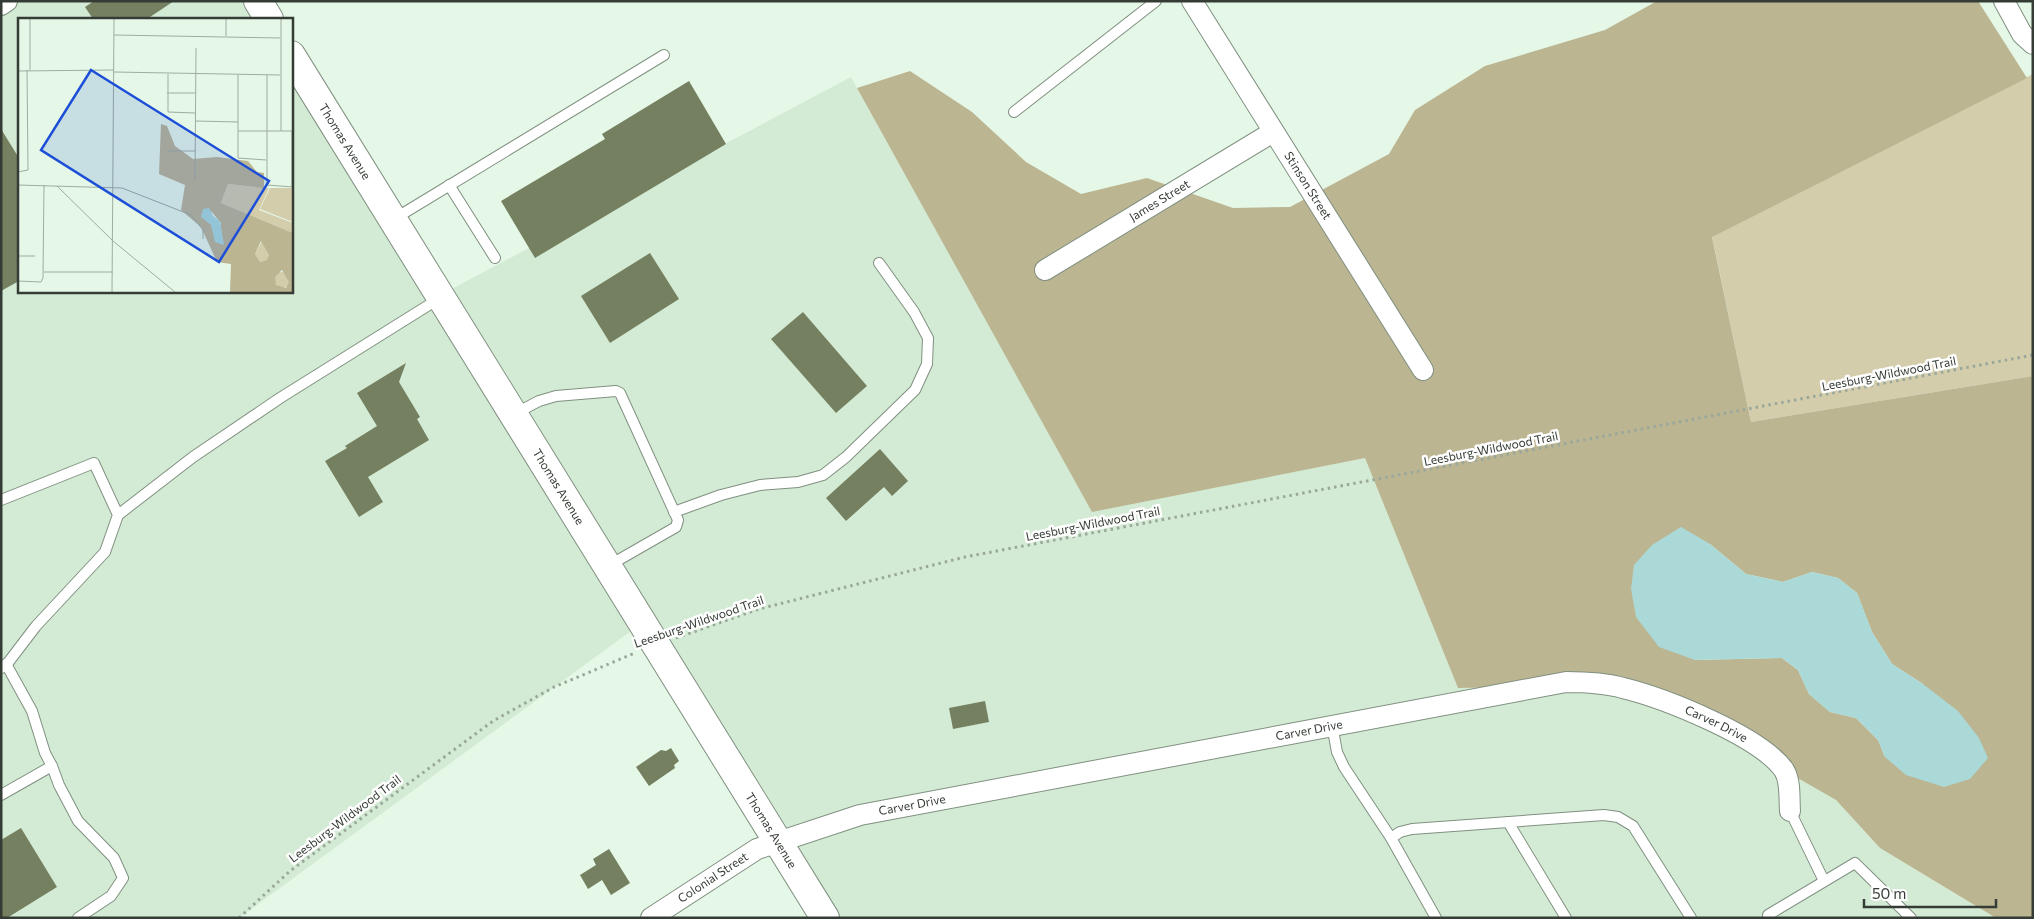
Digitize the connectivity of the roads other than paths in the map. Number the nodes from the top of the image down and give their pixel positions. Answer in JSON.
{"nodes":[{"id":1,"x":7,"y":1,"type":"edge"},
{"id":2,"x":258,"y":1,"type":"edge"},
{"id":3,"x":1156,"y":1,"type":"edge"},
{"id":4,"x":1192,"y":1,"type":"edge"},
{"id":5,"x":2004,"y":1,"type":"edge"},
{"id":6,"x":1,"y":5,"type":"edge"},
{"id":7,"x":268,"y":18,"type":"edge"},
{"id":8,"x":2033,"y":44,"type":"edge"},
{"id":9,"x":664,"y":55,"type":"dead end"},
{"id":10,"x":292,"y":57,"type":"edge"},
{"id":11,"x":1014,"y":112,"type":"dead end"},
{"id":12,"x":1273,"y":132,"type":"junction"},
{"id":13,"x":449,"y":185,"type":"junction"},
{"id":14,"x":393,"y":220,"type":"junction"},
{"id":15,"x":496,"y":258,"type":"dead end"},
{"id":16,"x":879,"y":263,"type":"dead end"},
{"id":17,"x":1045,"y":270,"type":"dead end"},
{"id":18,"x":441,"y":298,"type":"junction"},
{"id":19,"x":1423,"y":370,"type":"dead end"},
{"id":20,"x":513,"y":414,"type":"junction"},
{"id":21,"x":1,"y":500,"type":"edge"},
{"id":22,"x":674,"y":512,"type":"junction"},
{"id":23,"x":118,"y":514,"type":"junction"},
{"id":24,"x":607,"y":566,"type":"junction"},
{"id":25,"x":4,"y":666,"type":"edge"},
{"id":26,"x":1332,"y":725,"type":"junction"},
{"id":27,"x":52,"y":766,"type":"junction"},
{"id":28,"x":1,"y":794,"type":"edge"},
{"id":29,"x":1790,"y":811,"type":"joint"},
{"id":30,"x":1508,"y":822,"type":"junction"},
{"id":31,"x":1391,"y":838,"type":"junction"},
{"id":32,"x":778,"y":842,"type":"junction"},
{"id":33,"x":1824,"y":881,"type":"junction"},
{"id":34,"x":78,"y":918,"type":"edge"},
{"id":35,"x":651,"y":918,"type":"edge"},
{"id":36,"x":825,"y":918,"type":"edge"},
{"id":37,"x":1436,"y":918,"type":"edge"},
{"id":38,"x":1566,"y":918,"type":"edge"},
{"id":39,"x":1691,"y":918,"type":"edge"},
{"id":40,"x":1768,"y":918,"type":"edge"},
{"id":41,"x":1911,"y":918,"type":"edge"}],
"edges":[{"from":1,"to":6,"type":"street"},
{"from":2,"to":7,"type":"street"},
{"from":3,"to":11,"type":"lane"},
{"from":4,"to":12,"type":"street","name":"Stinson Street"},
{"from":5,"to":8,"type":"street"},
{"from":9,"to":13,"type":"lane"},
{"from":10,"to":14,"type":"street","name":"Thomas Avenue"},
{"from":12,"to":17,"type":"street","name":"James Street"},
{"from":12,"to":19,"type":"street","name":"Stinson Street"},
{"from":13,"to":14,"type":"lane"},
{"from":13,"to":15,"type":"lane"},
{"from":14,"to":18,"type":"street","name":"Thomas Avenue"},
{"from":16,"to":22,"type":"lane"},
{"from":18,"to":20,"type":"street","name":"Thomas Avenue"},
{"from":18,"to":23,"type":"lane"},
{"from":20,"to":22,"type":"lane"},
{"from":20,"to":24,"type":"street","name":"Thomas Avenue"},
{"from":21,"to":23,"type":"lane"},
{"from":22,"to":24,"type":"lane"},
{"from":23,"to":25,"type":"lane"},
{"from":24,"to":32,"type":"street","name":"Thomas Avenue"},
{"from":25,"to":27,"type":"lane"},
{"from":26,"to":29,"type":"street","name":"Carver Drive"},
{"from":26,"to":31,"type":"lane"},
{"from":26,"to":32,"type":"street","name":"Carver Drive"},
{"from":27,"to":28,"type":"lane"},
{"from":27,"to":34,"type":"lane"},
{"from":29,"to":33,"type":"lane"},
{"from":30,"to":31,"type":"lane"},
{"from":30,"to":38,"type":"lane"},
{"from":30,"to":39,"type":"lane"},
{"from":31,"to":37,"type":"lane"},
{"from":32,"to":35,"type":"street","name":"Colonial Street"},
{"from":32,"to":36,"type":"street","name":"Thomas Avenue"},
{"from":33,"to":40,"type":"lane"},
{"from":33,"to":41,"type":"lane"}]}
